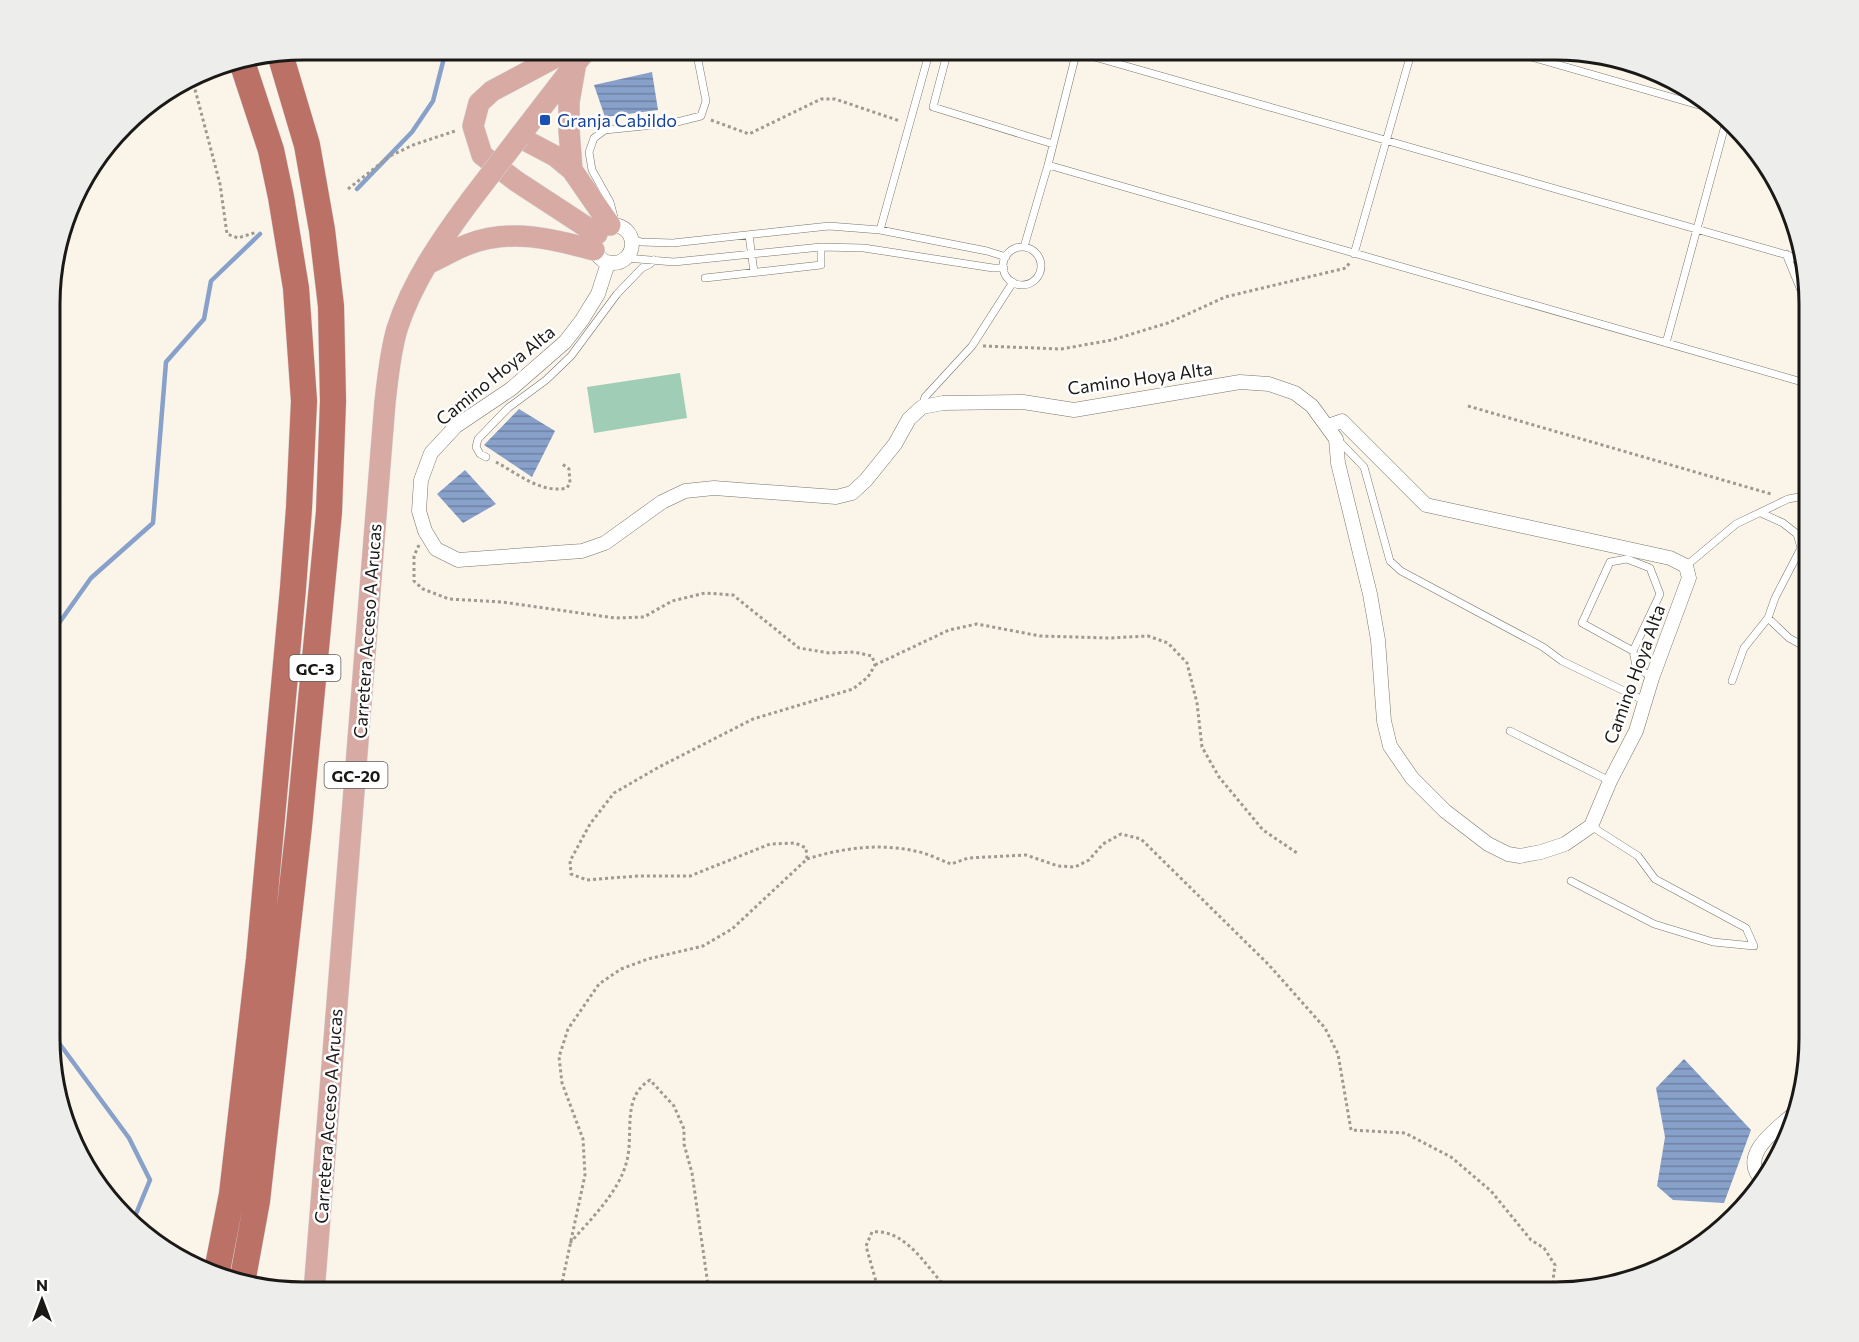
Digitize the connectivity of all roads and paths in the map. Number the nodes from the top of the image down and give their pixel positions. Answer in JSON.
{"nodes":[{"id":1,"x":563,"y":60,"type":"edge"},
{"id":2,"x":573,"y":60,"type":"edge"},
{"id":3,"x":576,"y":60,"type":"edge"},
{"id":4,"x":698,"y":60,"type":"edge"},
{"id":5,"x":927,"y":60,"type":"edge"},
{"id":6,"x":945,"y":60,"type":"edge"},
{"id":7,"x":1075,"y":60,"type":"edge"},
{"id":8,"x":1108,"y":60,"type":"edge"},
{"id":9,"x":1409,"y":60,"type":"edge"},
{"id":10,"x":1542,"y":60,"type":"edge"},
{"id":11,"x":282,"y":61,"type":"edge"},
{"id":12,"x":244,"y":67,"type":"edge"},
{"id":13,"x":232,"y":71,"type":"edge"},
{"id":14,"x":194,"y":86,"type":"edge"},
{"id":15,"x":1693,"y":103,"type":"edge"},
{"id":16,"x":700,"y":116,"type":"junction"},
{"id":17,"x":909,"y":124,"type":"junction"},
{"id":18,"x":473,"y":126,"type":"junction"},
{"id":19,"x":1724,"y":129,"type":"edge"},
{"id":20,"x":519,"y":137,"type":"junction"},
{"id":21,"x":1386,"y":140,"type":"junction"},
{"id":22,"x":1053,"y":144,"type":"junction"},
{"id":23,"x":1048,"y":165,"type":"junction"},
{"id":24,"x":572,"y":170,"type":"junction"},
{"id":25,"x":348,"y":189,"type":"dead end"},
{"id":26,"x":1696,"y":229,"type":"junction"},
{"id":27,"x":880,"y":230,"type":"junction"},
{"id":28,"x":257,"y":232,"type":"dead end"},
{"id":29,"x":750,"y":234,"type":"junction"},
{"id":30,"x":630,"y":238,"type":"junction"},
{"id":31,"x":605,"y":239,"type":"junction"},
{"id":32,"x":1024,"y":247,"type":"junction"},
{"id":33,"x":820,"y":248,"type":"junction"},
{"id":34,"x":752,"y":253,"type":"junction"},
{"id":35,"x":1354,"y":254,"type":"junction"},
{"id":36,"x":1786,"y":255,"type":"junction"},
{"id":37,"x":1006,"y":257,"type":"junction"},
{"id":38,"x":1794,"y":257,"type":"edge"},
{"id":39,"x":626,"y":258,"type":"junction"},
{"id":40,"x":654,"y":260,"type":"junction"},
{"id":41,"x":426,"y":265,"type":"junction"},
{"id":42,"x":1004,"y":268,"type":"junction"},
{"id":43,"x":754,"y":272,"type":"junction"},
{"id":44,"x":705,"y":278,"type":"dead end"},
{"id":45,"x":1013,"y":282,"type":"junction"},
{"id":46,"x":1798,"y":283,"type":"edge"},
{"id":47,"x":296,"y":288,"type":"junction"},
{"id":48,"x":1666,"y":343,"type":"junction"},
{"id":49,"x":972,"y":346,"type":"junction"},
{"id":50,"x":1799,"y":381,"type":"edge"},
{"id":51,"x":1468,"y":406,"type":"dead end"},
{"id":52,"x":922,"y":407,"type":"junction"},
{"id":53,"x":1328,"y":426,"type":"junction"},
{"id":54,"x":1336,"y":439,"type":"junction"},
{"id":55,"x":486,"y":457,"type":"joint"},
{"id":56,"x":561,"y":463,"type":"dead end"},
{"id":57,"x":1799,"y":497,"type":"edge"},
{"id":58,"x":1788,"y":499,"type":"junction"},
{"id":59,"x":1761,"y":513,"type":"junction"},
{"id":60,"x":424,"y":531,"type":"junction"},
{"id":61,"x":1799,"y":541,"type":"edge"},
{"id":62,"x":1799,"y":552,"type":"edge"},
{"id":63,"x":1686,"y":566,"type":"junction"},
{"id":64,"x":1768,"y":618,"type":"junction"},
{"id":65,"x":1799,"y":644,"type":"edge"},
{"id":66,"x":1633,"y":651,"type":"junction"},
{"id":67,"x":875,"y":665,"type":"junction"},
{"id":68,"x":1652,"y":678,"type":"junction"},
{"id":69,"x":1732,"y":681,"type":"dead end"},
{"id":70,"x":1645,"y":701,"type":"junction"},
{"id":71,"x":1510,"y":731,"type":"dead end"},
{"id":72,"x":1610,"y":781,"type":"junction"},
{"id":73,"x":1591,"y":826,"type":"junction"},
{"id":74,"x":1297,"y":853,"type":"dead end"},
{"id":75,"x":807,"y":859,"type":"junction"},
{"id":76,"x":1571,"y":881,"type":"dead end"},
{"id":77,"x":1783,"y":1125,"type":"edge"},
{"id":78,"x":1757,"y":1175,"type":"edge"},
{"id":79,"x":569,"y":1244,"type":"junction"},
{"id":80,"x":218,"y":1266,"type":"edge"},
{"id":81,"x":244,"y":1274,"type":"edge"},
{"id":82,"x":315,"y":1282,"type":"edge"},
{"id":83,"x":562,"y":1282,"type":"edge"},
{"id":84,"x":708,"y":1282,"type":"edge"},
{"id":85,"x":876,"y":1282,"type":"edge"},
{"id":86,"x":941,"y":1282,"type":"edge"},
{"id":87,"x":1553,"y":1282,"type":"edge"}],
"edges":[{"from":1,"to":18,"type":"main road"},
{"from":2,"to":20,"type":"main road","number":"GC-20"},
{"from":3,"to":24,"type":"main road"},
{"from":4,"to":16,"type":"lane"},
{"from":5,"to":17,"type":"lane"},
{"from":6,"to":22,"type":"lane"},
{"from":7,"to":22,"type":"lane"},
{"from":8,"to":21,"type":"lane"},
{"from":9,"to":21,"type":"lane"},
{"from":10,"to":15,"type":"lane"},
{"from":11,"to":81,"type":"highway","number":"GC-3"},
{"from":12,"to":47,"type":"highway","number":"GC-3"},
{"from":13,"to":47,"type":"highway"},
{"from":14,"to":28,"type":"path"},
{"from":16,"to":17,"type":"path"},
{"from":16,"to":31,"type":"lane"},
{"from":17,"to":27,"type":"lane"},
{"from":18,"to":25,"type":"path"},
{"from":18,"to":31,"type":"main road"},
{"from":19,"to":26,"type":"lane"},
{"from":20,"to":24,"type":"main road"},
{"from":20,"to":41,"type":"main road","number":"GC-20","bridge":true},
{"from":21,"to":26,"type":"lane"},
{"from":21,"to":35,"type":"lane"},
{"from":22,"to":23,"type":"lane"},
{"from":23,"to":32,"type":"lane"},
{"from":23,"to":35,"type":"lane"},
{"from":24,"to":31,"type":"main road"},
{"from":26,"to":36,"type":"lane"},
{"from":26,"to":48,"type":"lane"},
{"from":27,"to":29,"type":"lane"},
{"from":27,"to":37,"type":"lane"},
{"from":29,"to":30,"type":"lane"},
{"from":29,"to":34,"type":"lane"},
{"from":30,"to":31,"type":"street"},
{"from":30,"to":39,"type":"street"},
{"from":31,"to":39,"type":"street"},
{"from":31,"to":41,"type":"main road"},
{"from":31,"to":60,"type":"street","name":"Camino Hoya Alta"},
{"from":32,"to":37,"type":"lane"},
{"from":32,"to":45,"type":"lane"},
{"from":33,"to":34,"type":"lane"},
{"from":33,"to":42,"type":"lane"},
{"from":33,"to":43,"type":"lane"},
{"from":34,"to":40,"type":"lane"},
{"from":34,"to":43,"type":"lane"},
{"from":35,"to":48,"type":"lane"},
{"from":35,"to":49,"type":"path"},
{"from":36,"to":38,"type":"lane"},
{"from":36,"to":46,"type":"lane"},
{"from":37,"to":42,"type":"lane"},
{"from":39,"to":40,"type":"lane"},
{"from":40,"to":55,"type":"lane"},
{"from":41,"to":82,"type":"main road","name":"Carretera Acceso A Arucas","number":"GC-20"},
{"from":42,"to":45,"type":"lane"},
{"from":43,"to":44,"type":"lane"},
{"from":45,"to":49,"type":"lane"},
{"from":47,"to":80,"type":"highway","number":"GC-3"},
{"from":48,"to":50,"type":"lane"},
{"from":49,"to":52,"type":"lane"},
{"from":51,"to":58,"type":"path"},
{"from":52,"to":53,"type":"street","name":"Camino Hoya Alta"},
{"from":52,"to":60,"type":"street"},
{"from":53,"to":54,"type":"street","name":"Camino Hoya Alta"},
{"from":53,"to":63,"type":"street"},
{"from":54,"to":70,"type":"lane"},
{"from":54,"to":73,"type":"street","name":"Camino Hoya Alta"},
{"from":55,"to":56,"type":"path"},
{"from":57,"to":58,"type":"lane"},
{"from":58,"to":59,"type":"lane"},
{"from":59,"to":61,"type":"lane"},
{"from":59,"to":63,"type":"lane"},
{"from":60,"to":67,"type":"path"},
{"from":62,"to":64,"type":"lane"},
{"from":63,"to":68,"type":"street","name":"Camino Hoya Alta"},
{"from":64,"to":65,"type":"lane"},
{"from":64,"to":69,"type":"lane"},
{"from":66,"to":66,"type":"lane"},
{"from":66,"to":68,"type":"lane"},
{"from":67,"to":74,"type":"path"},
{"from":67,"to":75,"type":"path"},
{"from":68,"to":70,"type":"street","name":"Camino Hoya Alta"},
{"from":70,"to":72,"type":"street","name":"Camino Hoya Alta"},
{"from":71,"to":72,"type":"lane"},
{"from":72,"to":73,"type":"street","name":"Camino Hoya Alta"},
{"from":73,"to":76,"type":"lane"},
{"from":75,"to":79,"type":"path"},
{"from":75,"to":87,"type":"path"},
{"from":77,"to":78,"type":"street"},
{"from":79,"to":83,"type":"path"},
{"from":79,"to":84,"type":"path"},
{"from":85,"to":86,"type":"path"}]}
